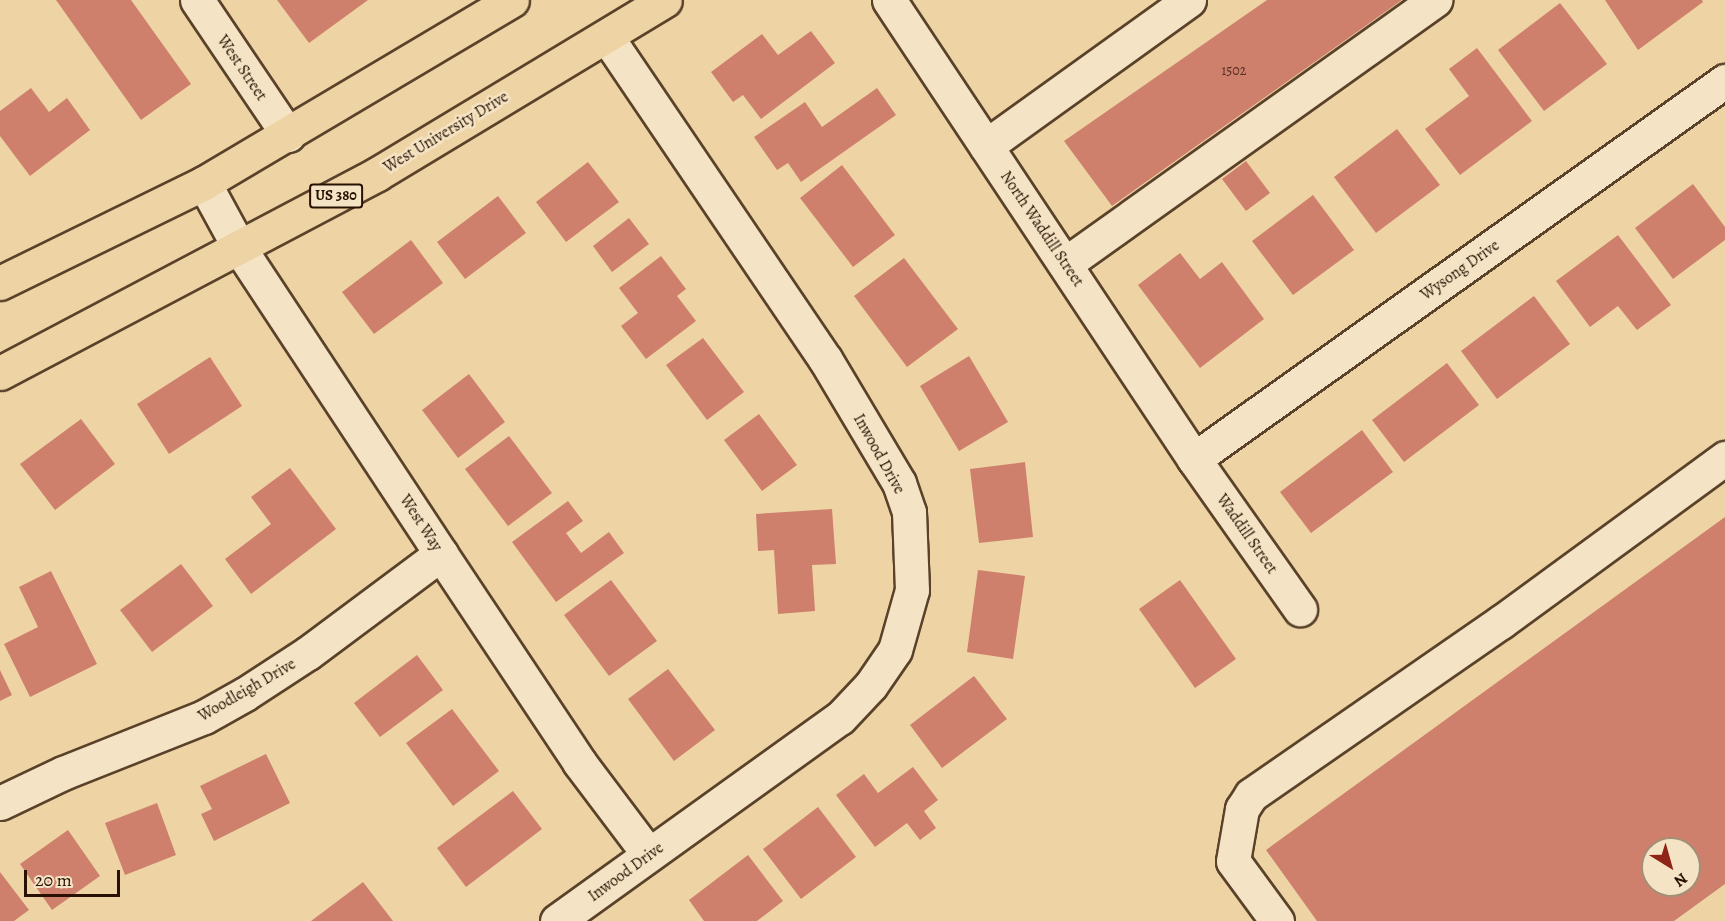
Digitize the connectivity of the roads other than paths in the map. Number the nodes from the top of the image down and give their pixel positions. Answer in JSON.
{"nodes":[{"id":1,"x":197,"y":0,"type":"edge"},
{"id":2,"x":512,"y":0,"type":"edge"},
{"id":3,"x":665,"y":0,"type":"edge"},
{"id":4,"x":889,"y":0,"type":"edge"},
{"id":5,"x":1189,"y":0,"type":"edge"},
{"id":6,"x":1434,"y":0,"type":"edge"},
{"id":7,"x":607,"y":36,"type":"junction"},
{"id":8,"x":1725,"y":81,"type":"edge"},
{"id":9,"x":288,"y":135,"type":"junction"},
{"id":10,"x":986,"y":146,"type":"junction"},
{"id":11,"x":204,"y":183,"type":"junction"},
{"id":12,"x":240,"y":249,"type":"junction"},
{"id":13,"x":1065,"y":264,"type":"junction"},
{"id":14,"x":0,"y":283,"type":"edge"},
{"id":15,"x":0,"y":373,"type":"edge"},
{"id":16,"x":1725,"y":458,"type":"edge"},
{"id":17,"x":1194,"y":459,"type":"junction"},
{"id":18,"x":441,"y":554,"type":"junction"},
{"id":19,"x":1300,"y":609,"type":"dead end"},
{"id":20,"x":0,"y":803,"type":"edge"},
{"id":21,"x":649,"y":855,"type":"junction"},
{"id":22,"x":557,"y":921,"type":"edge"},
{"id":23,"x":1277,"y":921,"type":"edge"}],
"edges":[{"from":1,"to":9,"type":"street","name":"West Street"},
{"from":2,"to":9,"type":"highway"},
{"from":3,"to":7,"type":"highway","name":"West University Drive","number":"US 380"},
{"from":4,"to":10,"type":"street","name":"North Waddill Street"},
{"from":5,"to":10,"type":"street"},
{"from":6,"to":13,"type":"street"},
{"from":7,"to":12,"type":"highway","name":"West University Drive","number":"US 380"},
{"from":7,"to":21,"type":"street","name":"Inwood Drive"},
{"from":8,"to":17,"type":"street","name":"Wysong Drive"},
{"from":9,"to":11,"type":"highway"},
{"from":10,"to":13,"type":"street","name":"North Waddill Street"},
{"from":11,"to":12,"type":"street","name":"West Way"},
{"from":11,"to":14,"type":"highway"},
{"from":12,"to":15,"type":"highway","name":"West University Drive","number":"US 380"},
{"from":12,"to":18,"type":"street","name":"West Way"},
{"from":13,"to":17,"type":"street","name":"North Waddill Street"},
{"from":16,"to":23,"type":"street"},
{"from":17,"to":19,"type":"street","name":"Waddill Street"},
{"from":18,"to":20,"type":"street","name":"Woodleigh Drive"},
{"from":18,"to":21,"type":"street","name":"West Way"},
{"from":21,"to":22,"type":"street","name":"Inwood Drive"}]}
